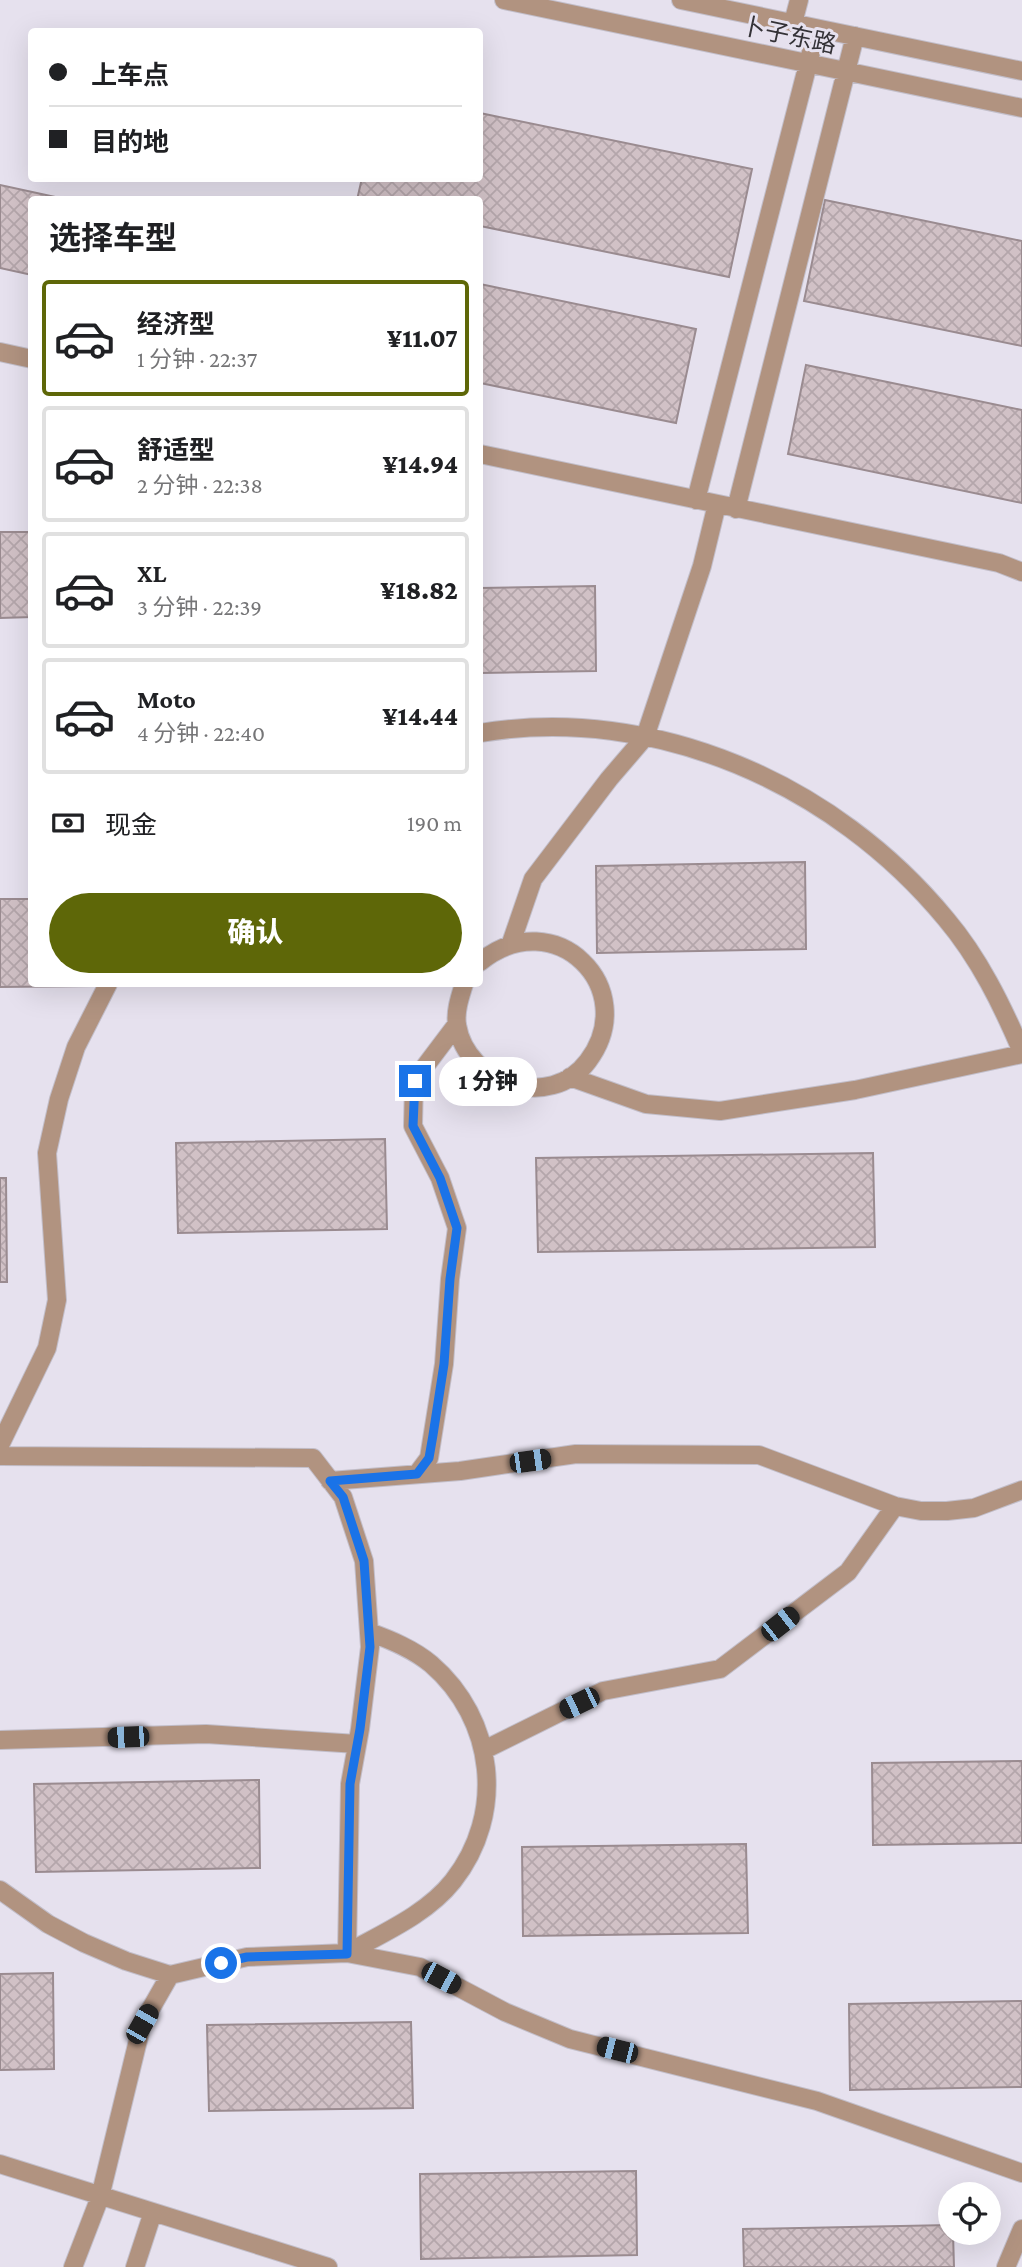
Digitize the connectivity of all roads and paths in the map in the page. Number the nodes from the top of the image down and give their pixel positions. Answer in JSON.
{"nodes":[{"id":1,"x":504,"y":0,"type":"edge"},
{"id":2,"x":681,"y":0,"type":"edge"},
{"id":3,"x":799,"y":0,"type":"edge"},
{"id":4,"x":793,"y":23,"type":"junction"},
{"id":5,"x":817,"y":29,"type":"junction"},
{"id":6,"x":855,"y":36,"type":"junction"},
{"id":7,"x":808,"y":64,"type":"junction"},
{"id":8,"x":846,"y":71,"type":"junction"},
{"id":9,"x":1022,"y":71,"type":"edge"},
{"id":10,"x":1022,"y":108,"type":"edge"},
{"id":11,"x":0,"y":352,"type":"edge"},
{"id":12,"x":28,"y":358,"type":"edge"},
{"id":13,"x":483,"y":455,"type":"edge"},
{"id":14,"x":696,"y":500,"type":"junction"},
{"id":15,"x":717,"y":504,"type":"junction"},
{"id":16,"x":736,"y":509,"type":"junction"},
{"id":17,"x":1022,"y":572,"type":"edge"},
{"id":18,"x":483,"y":733,"type":"edge"},
{"id":19,"x":645,"y":737,"type":"junction"},
{"id":20,"x":511,"y":943,"type":"junction"},
{"id":21,"x":483,"y":960,"type":"edge"},
{"id":22,"x":106,"y":987,"type":"edge"},
{"id":23,"x":463,"y":987,"type":"edge"},
{"id":24,"x":457,"y":1024,"type":"junction"},
{"id":25,"x":1022,"y":1053,"type":"edge"},
{"id":26,"x":570,"y":1077,"type":"junction"},
{"id":27,"x":0,"y":1445,"type":"edge"},
{"id":28,"x":0,"y":1456,"type":"edge"},
{"id":29,"x":417,"y":1474,"type":"junction"},
{"id":30,"x":330,"y":1481,"type":"junction"},
{"id":31,"x":1022,"y":1490,"type":"edge"},
{"id":32,"x":895,"y":1506,"type":"junction"},
{"id":33,"x":369,"y":1632,"type":"junction"},
{"id":34,"x":0,"y":1740,"type":"edge"},
{"id":35,"x":358,"y":1744,"type":"junction"},
{"id":36,"x":484,"y":1750,"type":"junction"},
{"id":37,"x":0,"y":1890,"type":"edge"},
{"id":38,"x":347,"y":1954,"type":"junction"},
{"id":39,"x":170,"y":1975,"type":"junction"},
{"id":40,"x":0,"y":2164,"type":"edge"},
{"id":41,"x":1022,"y":2173,"type":"edge"},
{"id":42,"x":100,"y":2197,"type":"junction"},
{"id":43,"x":153,"y":2212,"type":"junction"},
{"id":44,"x":1022,"y":2229,"type":"edge"},
{"id":45,"x":73,"y":2267,"type":"edge"},
{"id":46,"x":135,"y":2267,"type":"edge"},
{"id":47,"x":328,"y":2267,"type":"edge"},
{"id":48,"x":1006,"y":2267,"type":"edge"}],
"edges":[{"from":1,"to":7,"type":"street","name":"卜子东路"},
{"from":2,"to":4,"type":"street","name":"卜子东路"},
{"from":3,"to":4,"type":"street"},
{"from":4,"to":5,"type":"street","name":"卜子东路"},
{"from":5,"to":6,"type":"street","name":"卜子东路"},
{"from":5,"to":7,"type":"street"},
{"from":6,"to":8,"type":"street"},
{"from":6,"to":9,"type":"street","name":"卜子东路"},
{"from":7,"to":8,"type":"street","name":"卜子东路"},
{"from":7,"to":14,"type":"street"},
{"from":8,"to":10,"type":"street","name":"卜子东路"},
{"from":8,"to":16,"type":"street"},
{"from":11,"to":12,"type":"street"},
{"from":13,"to":14,"type":"street"},
{"from":14,"to":15,"type":"street"},
{"from":15,"to":16,"type":"street"},
{"from":15,"to":19,"type":"street"},
{"from":16,"to":17,"type":"street"},
{"from":18,"to":19,"type":"street"},
{"from":19,"to":20,"type":"street"},
{"from":19,"to":25,"type":"street"},
{"from":20,"to":21,"type":"street"},
{"from":20,"to":26,"type":"street"},
{"from":22,"to":27,"type":"street"},
{"from":23,"to":24,"type":"street"},
{"from":24,"to":26,"type":"street"},
{"from":24,"to":29,"type":"street"},
{"from":25,"to":26,"type":"street"},
{"from":28,"to":30,"type":"street"},
{"from":29,"to":30,"type":"street"},
{"from":29,"to":32,"type":"street"},
{"from":30,"to":33,"type":"street"},
{"from":31,"to":32,"type":"street"},
{"from":32,"to":36,"type":"street"},
{"from":33,"to":35,"type":"street"},
{"from":33,"to":36,"type":"street"},
{"from":34,"to":35,"type":"street"},
{"from":35,"to":38,"type":"street"},
{"from":36,"to":38,"type":"street"},
{"from":37,"to":39,"type":"street"},
{"from":38,"to":39,"type":"street"},
{"from":38,"to":41,"type":"street"},
{"from":39,"to":42,"type":"street"},
{"from":40,"to":42,"type":"street"},
{"from":42,"to":43,"type":"street"},
{"from":42,"to":45,"type":"street"},
{"from":43,"to":46,"type":"street"},
{"from":43,"to":47,"type":"street"},
{"from":44,"to":48,"type":"street"}]}
